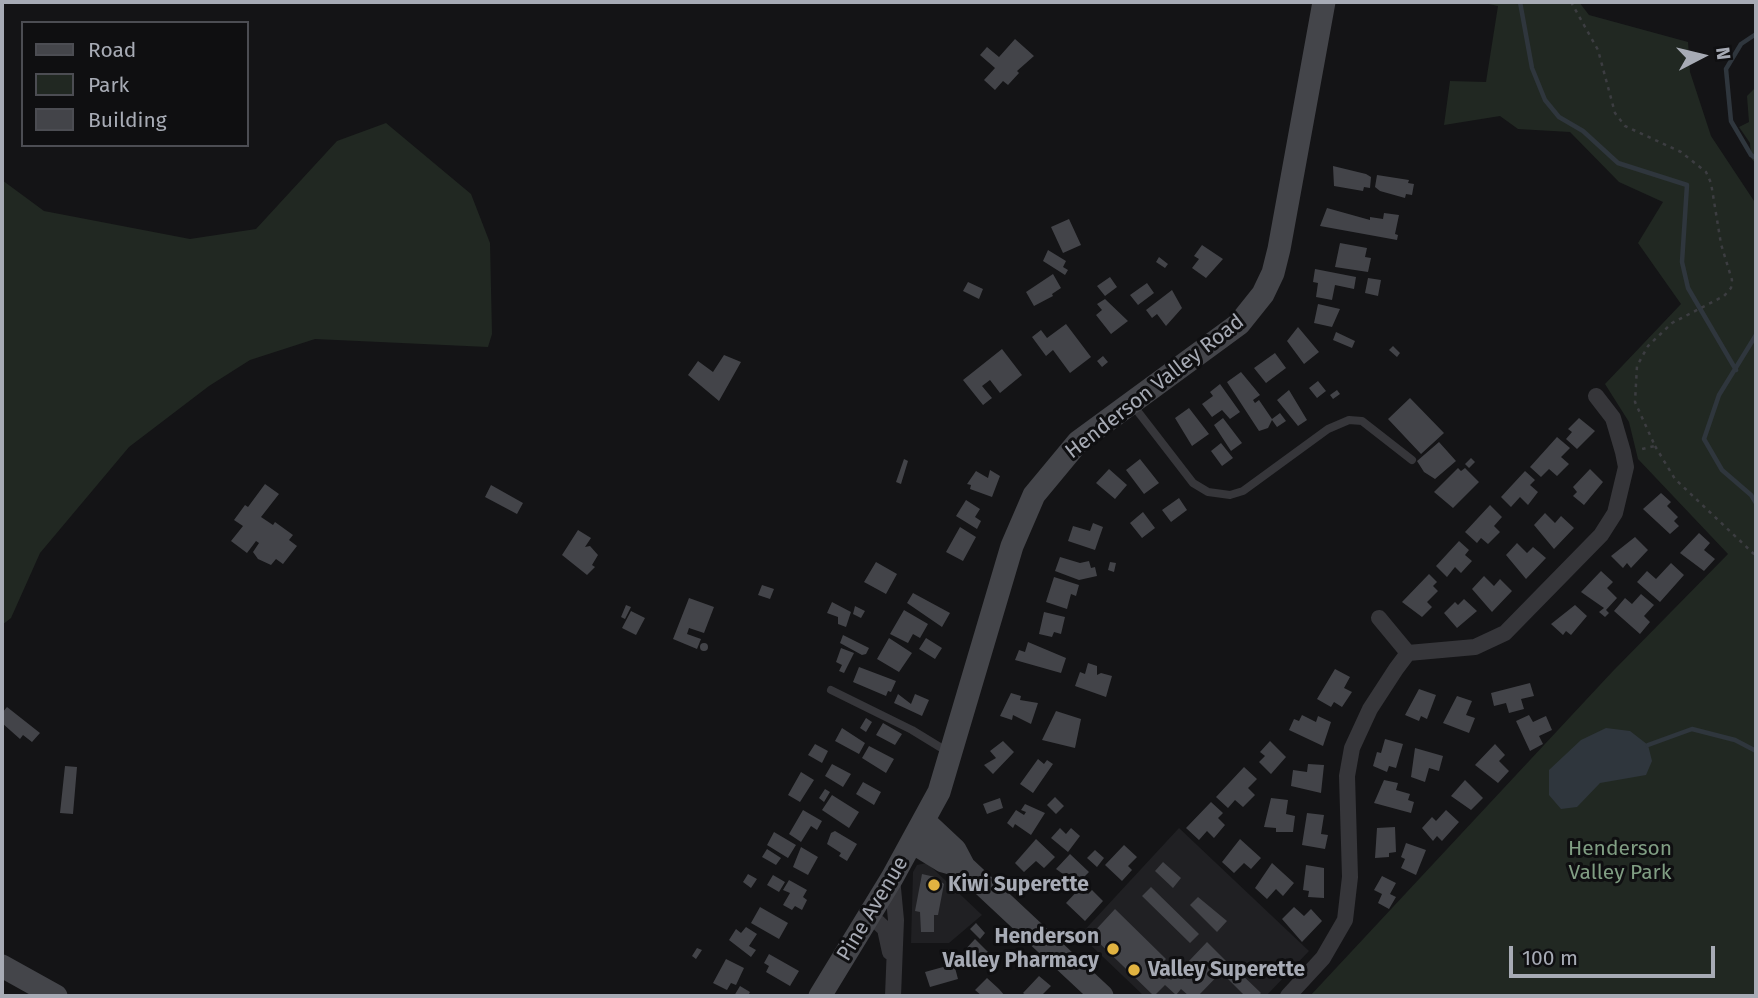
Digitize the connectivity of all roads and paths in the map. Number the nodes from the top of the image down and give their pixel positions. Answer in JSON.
{"nodes":[{"id":1,"x":1324,"y":2,"type":"edge"},
{"id":2,"x":1572,"y":2,"type":"edge"},
{"id":3,"x":1597,"y":396,"type":"dead end"},
{"id":4,"x":1131,"y":403,"type":"junction"},
{"id":5,"x":1655,"y":446,"type":"junction"},
{"id":6,"x":1632,"y":451,"type":"dead end"},
{"id":7,"x":1412,"y":460,"type":"dead end"},
{"id":8,"x":1756,"y":556,"type":"edge"},
{"id":9,"x":1379,"y":618,"type":"dead end"},
{"id":10,"x":1408,"y":653,"type":"junction"},
{"id":11,"x":831,"y":690,"type":"dead end"},
{"id":12,"x":950,"y":753,"type":"junction"},
{"id":13,"x":924,"y":821,"type":"junction"},
{"id":14,"x":912,"y":842,"type":"junction"},
{"id":15,"x":964,"y":867,"type":"junction"},
{"id":16,"x":892,"y":878,"type":"junction"},
{"id":17,"x":870,"y":915,"type":"junction"},
{"id":18,"x":2,"y":966,"type":"edge"},
{"id":19,"x":893,"y":989,"type":"edge"},
{"id":20,"x":57,"y":996,"type":"edge"},
{"id":21,"x":820,"y":996,"type":"edge"},
{"id":22,"x":1102,"y":996,"type":"edge"},
{"id":23,"x":1288,"y":996,"type":"edge"}],
"edges":[{"from":1,"to":4,"type":"street","name":"Henderson Valley Road"},
{"from":2,"to":5,"type":"path"},
{"from":3,"to":10,"type":"street"},
{"from":4,"to":7,"type":"lane"},
{"from":4,"to":12,"type":"street","name":"Henderson Valley Road"},
{"from":5,"to":6,"type":"path"},
{"from":5,"to":8,"type":"path"},
{"from":9,"to":10,"type":"street"},
{"from":10,"to":23,"type":"street"},
{"from":11,"to":12,"type":"lane"},
{"from":12,"to":13,"type":"street","name":"Henderson Valley Road"},
{"from":13,"to":14,"type":"street","name":"Pine Avenue"},
{"from":13,"to":15,"type":"street"},
{"from":14,"to":15,"type":"street"},
{"from":14,"to":16,"type":"street","name":"Pine Avenue"},
{"from":15,"to":22,"type":"street"},
{"from":16,"to":17,"type":"street","name":"Pine Avenue"},
{"from":16,"to":19,"type":"street"},
{"from":17,"to":19,"type":"street"},
{"from":17,"to":21,"type":"street","name":"Pine Avenue"},
{"from":18,"to":20,"type":"street"}]}
